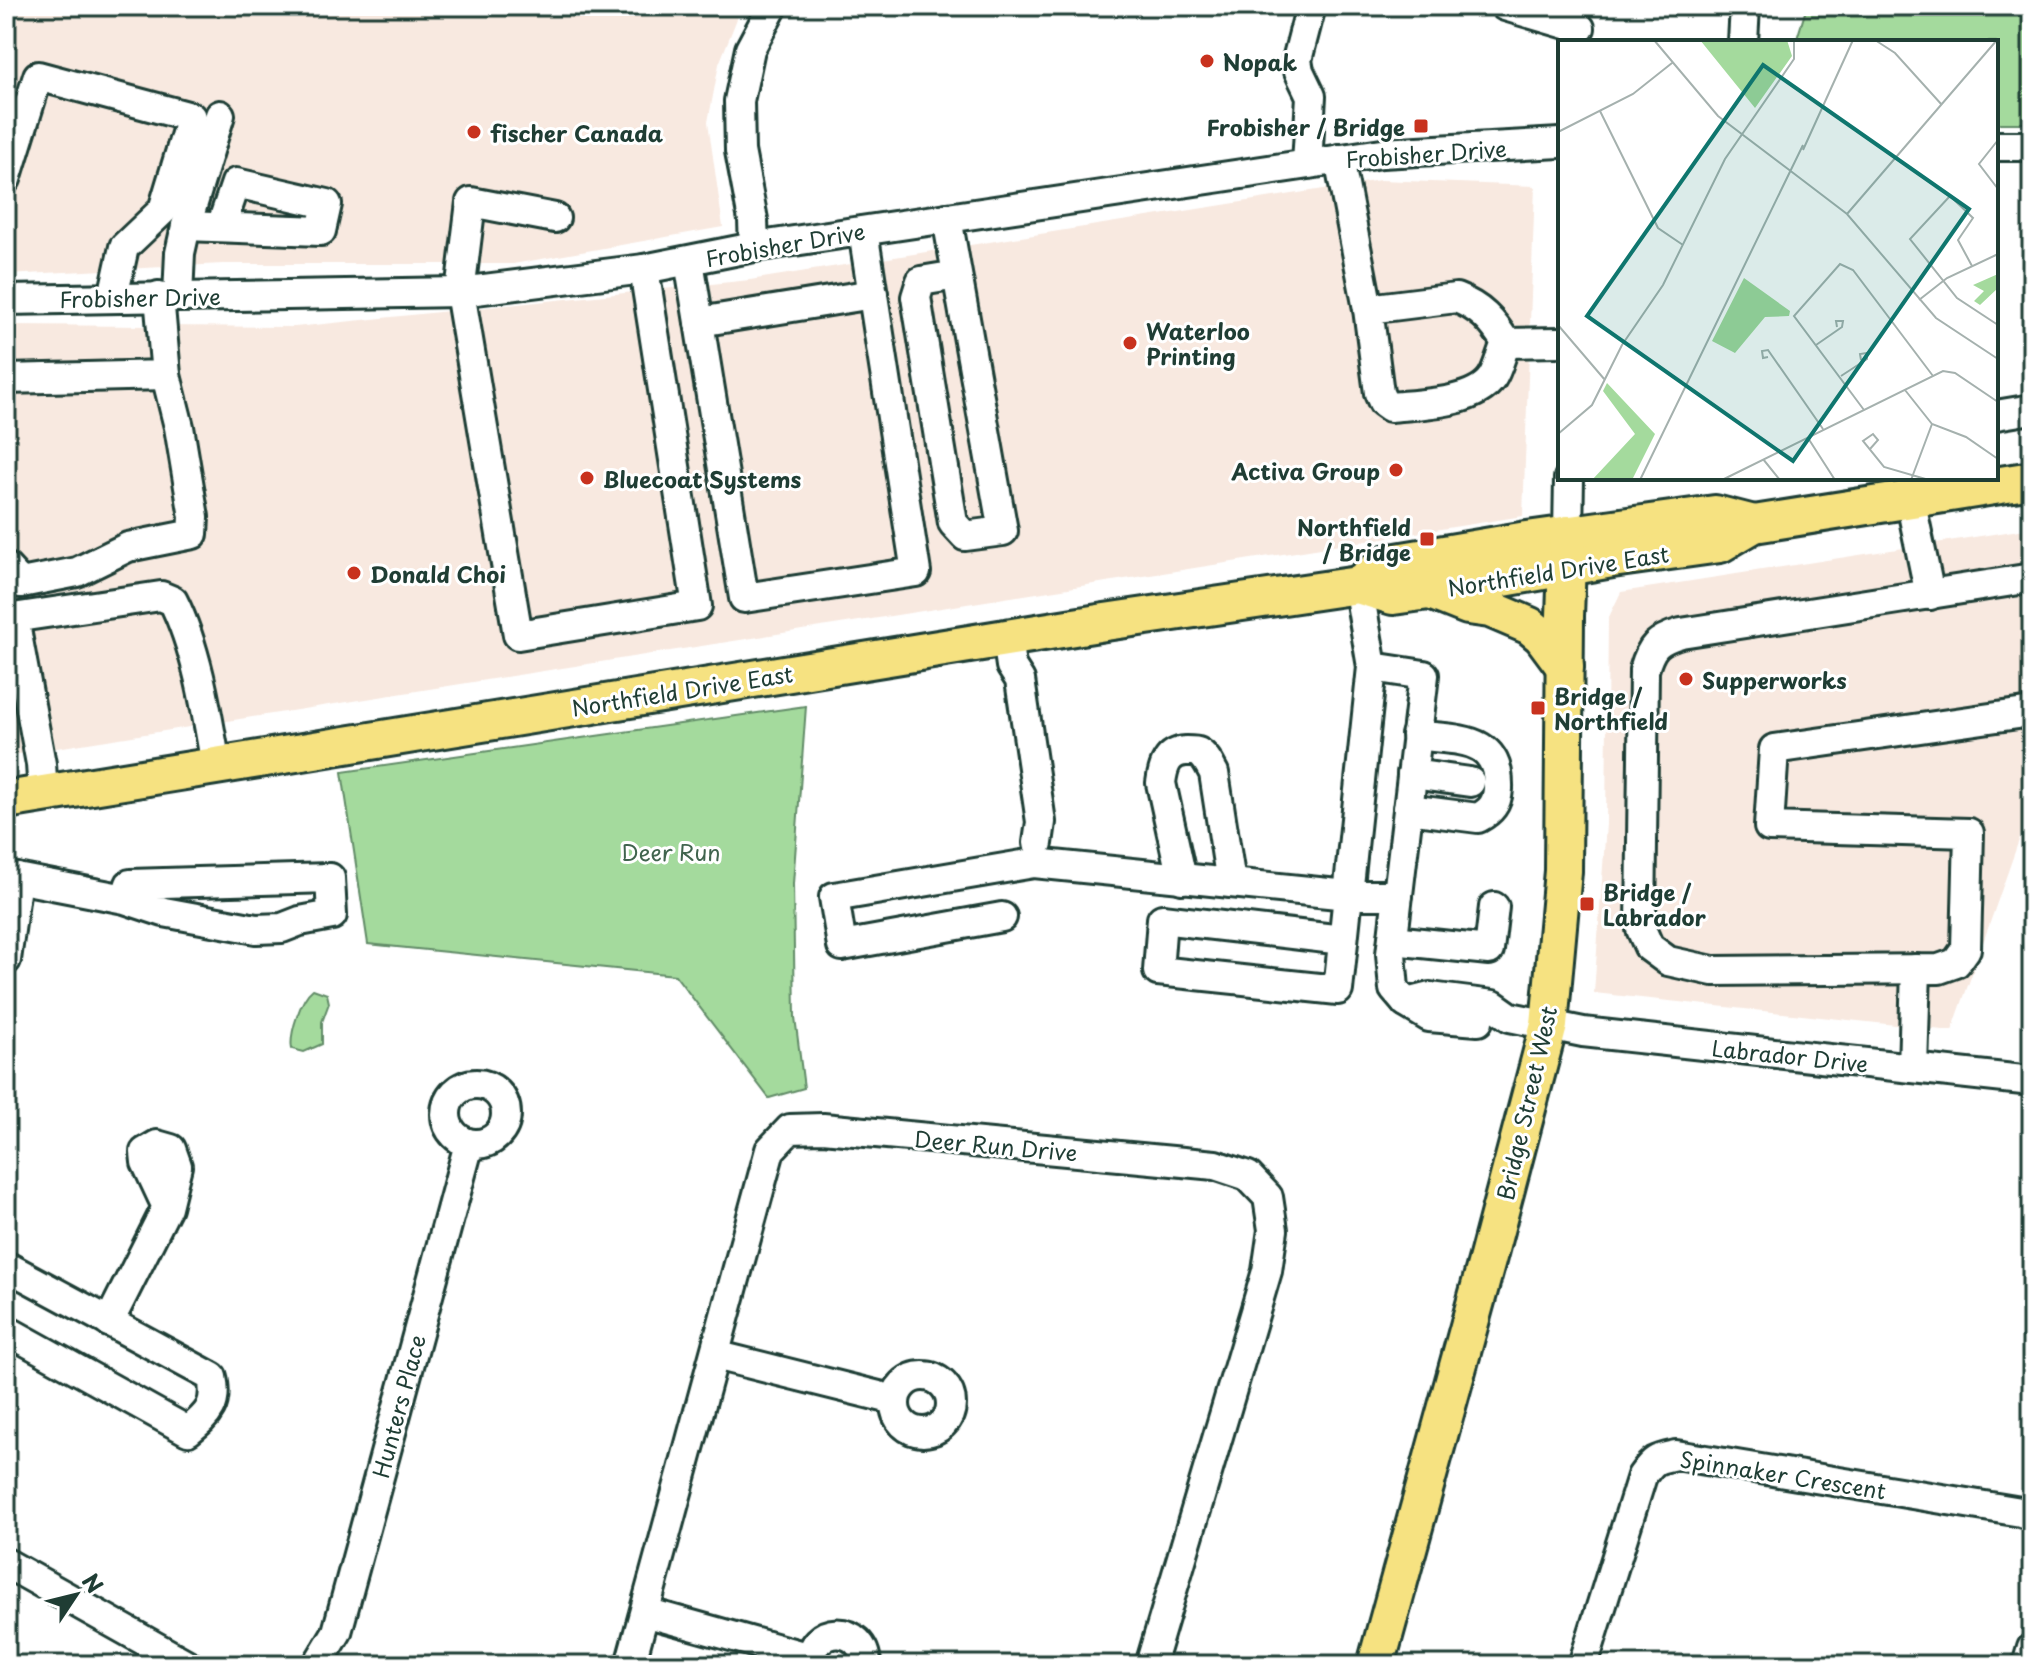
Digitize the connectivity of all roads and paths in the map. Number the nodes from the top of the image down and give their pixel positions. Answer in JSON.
{"nodes":[{"id":1,"x":773,"y":6,"type":"edge"},
{"id":2,"x":1311,"y":6,"type":"edge"},
{"id":3,"x":1505,"y":6,"type":"edge"},
{"id":4,"x":1745,"y":6,"type":"edge"},
{"id":5,"x":1580,"y":25,"type":"edge"},
{"id":6,"x":1743,"y":40,"type":"edge"},
{"id":7,"x":220,"y":115,"type":"dead end"},
{"id":8,"x":1558,"y":143,"type":"edge"},
{"id":9,"x":1998,"y":146,"type":"edge"},
{"id":10,"x":2032,"y":146,"type":"edge"},
{"id":11,"x":1339,"y":159,"type":"junction"},
{"id":12,"x":1307,"y":164,"type":"junction"},
{"id":13,"x":6,"y":179,"type":"edge"},
{"id":14,"x":555,"y":218,"type":"dead end"},
{"id":15,"x":947,"y":218,"type":"junction"},
{"id":16,"x":186,"y":226,"type":"junction"},
{"id":17,"x":221,"y":227,"type":"dead end"},
{"id":18,"x":863,"y":231,"type":"junction"},
{"id":19,"x":754,"y":247,"type":"junction"},
{"id":20,"x":689,"y":261,"type":"junction"},
{"id":21,"x":644,"y":269,"type":"junction"},
{"id":22,"x":957,"y":275,"type":"junction"},
{"id":23,"x":460,"y":292,"type":"junction"},
{"id":24,"x":873,"y":294,"type":"junction"},
{"id":25,"x":168,"y":296,"type":"junction"},
{"id":26,"x":113,"y":297,"type":"junction"},
{"id":27,"x":6,"y":300,"type":"edge"},
{"id":28,"x":1368,"y":309,"type":"junction"},
{"id":29,"x":699,"y":322,"type":"junction"},
{"id":30,"x":1558,"y":342,"type":"edge"},
{"id":31,"x":1506,"y":343,"type":"junction"},
{"id":32,"x":166,"y":375,"type":"junction"},
{"id":33,"x":6,"y":379,"type":"edge"},
{"id":34,"x":2032,"y":409,"type":"edge"},
{"id":35,"x":1998,"y":415,"type":"edge"},
{"id":36,"x":1569,"y":480,"type":"edge"},
{"id":37,"x":2032,"y":480,"type":"edge"},
{"id":38,"x":1910,"y":499,"type":"junction"},
{"id":39,"x":1568,"y":551,"type":"junction"},
{"id":40,"x":6,"y":567,"type":"edge"},
{"id":41,"x":2032,"y":578,"type":"edge"},
{"id":42,"x":1358,"y":585,"type":"junction"},
{"id":43,"x":1429,"y":591,"type":"junction"},
{"id":44,"x":1930,"y":595,"type":"junction"},
{"id":45,"x":10,"y":618,"type":"edge"},
{"id":46,"x":1009,"y":652,"type":"junction"},
{"id":47,"x":1372,"y":667,"type":"junction"},
{"id":48,"x":1565,"y":667,"type":"junction"},
{"id":49,"x":2032,"y":712,"type":"edge"},
{"id":50,"x":1416,"y":735,"type":"junction"},
{"id":51,"x":216,"y":766,"type":"junction"},
{"id":52,"x":1412,"y":774,"type":"junction"},
{"id":53,"x":1470,"y":782,"type":"dead end"},
{"id":54,"x":43,"y":794,"type":"junction"},
{"id":55,"x":6,"y":800,"type":"edge"},
{"id":56,"x":1408,"y":809,"type":"junction"},
{"id":57,"x":1040,"y":853,"type":"junction"},
{"id":58,"x":11,"y":877,"type":"edge"},
{"id":59,"x":1182,"y":879,"type":"junction"},
{"id":60,"x":1231,"y":883,"type":"junction"},
{"id":61,"x":1348,"y":895,"type":"junction"},
{"id":62,"x":1398,"y":895,"type":"junction"},
{"id":63,"x":125,"y":899,"type":"junction"},
{"id":64,"x":1494,"y":907,"type":"dead end"},
{"id":65,"x":1002,"y":917,"type":"dead end"},
{"id":66,"x":1343,"y":940,"type":"junction"},
{"id":67,"x":1393,"y":940,"type":"junction"},
{"id":68,"x":6,"y":960,"type":"edge"},
{"id":69,"x":1916,"y":969,"type":"junction"},
{"id":70,"x":1549,"y":1025,"type":"junction"},
{"id":71,"x":1913,"y":1068,"type":"junction"},
{"id":72,"x":2032,"y":1081,"type":"edge"},
{"id":73,"x":469,"y":1144,"type":"dead end"},
{"id":74,"x":167,"y":1207,"type":"dead end"},
{"id":75,"x":6,"y":1266,"type":"edge"},
{"id":76,"x":109,"y":1322,"type":"junction"},
{"id":77,"x":6,"y":1330,"type":"edge"},
{"id":78,"x":715,"y":1355,"type":"junction"},
{"id":79,"x":895,"y":1400,"type":"dead end"},
{"id":80,"x":2032,"y":1516,"type":"edge"},
{"id":81,"x":6,"y":1563,"type":"edge"},
{"id":82,"x":645,"y":1612,"type":"junction"},
{"id":83,"x":2032,"y":1648,"type":"edge"},
{"id":84,"x":810,"y":1661,"type":"edge"},
{"id":85,"x":184,"y":1664,"type":"edge"},
{"id":86,"x":317,"y":1665,"type":"edge"},
{"id":87,"x":630,"y":1665,"type":"edge"},
{"id":88,"x":866,"y":1665,"type":"edge"},
{"id":89,"x":1150,"y":1665,"type":"edge"},
{"id":90,"x":1376,"y":1665,"type":"edge"},
{"id":91,"x":1583,"y":1665,"type":"edge"},
{"id":92,"x":2027,"y":1665,"type":"edge"}],
"edges":[{"from":1,"to":19,"type":"street"},
{"from":2,"to":12,"type":"street"},
{"from":3,"to":5,"type":"street"},
{"from":4,"to":6,"type":"street"},
{"from":7,"to":16,"type":"street"},
{"from":8,"to":11,"type":"street","name":"Frobisher Drive"},
{"from":9,"to":10,"type":"street"},
{"from":11,"to":12,"type":"street","name":"Frobisher Drive"},
{"from":11,"to":28,"type":"street"},
{"from":12,"to":15,"type":"street","name":"Frobisher Drive"},
{"from":13,"to":26,"type":"street"},
{"from":14,"to":23,"type":"street"},
{"from":15,"to":18,"type":"street","name":"Frobisher Drive"},
{"from":15,"to":22,"type":"street"},
{"from":16,"to":17,"type":"street"},
{"from":16,"to":25,"type":"street"},
{"from":18,"to":19,"type":"street","name":"Frobisher Drive"},
{"from":18,"to":24,"type":"street"},
{"from":19,"to":20,"type":"street","name":"Frobisher Drive"},
{"from":20,"to":21,"type":"street","name":"Frobisher Drive"},
{"from":20,"to":29,"type":"street"},
{"from":21,"to":23,"type":"street","name":"Frobisher Drive"},
{"from":21,"to":23,"type":"street"},
{"from":22,"to":22,"type":"street"},
{"from":23,"to":25,"type":"street","name":"Frobisher Drive"},
{"from":24,"to":29,"type":"street"},
{"from":24,"to":29,"type":"street"},
{"from":25,"to":26,"type":"street","name":"Frobisher Drive"},
{"from":25,"to":32,"type":"street"},
{"from":26,"to":27,"type":"street","name":"Frobisher Drive"},
{"from":28,"to":31,"type":"street"},
{"from":28,"to":31,"type":"street"},
{"from":30,"to":31,"type":"street"},
{"from":32,"to":33,"type":"street"},
{"from":32,"to":40,"type":"street"},
{"from":34,"to":35,"type":"street"},
{"from":36,"to":39,"type":"street","name":"Bridge Street West"},
{"from":37,"to":38,"type":"main road","name":"Northfield Drive East"},
{"from":38,"to":39,"type":"main road","name":"Northfield Drive East"},
{"from":38,"to":44,"type":"street"},
{"from":39,"to":42,"type":"main road","name":"Northfield Drive East"},
{"from":39,"to":43,"type":"main road","name":"Northfield Drive East"},
{"from":39,"to":48,"type":"main road","name":"Bridge Street West"},
{"from":41,"to":44,"type":"street"},
{"from":42,"to":43,"type":"main road","name":"Northfield Drive East"},
{"from":42,"to":46,"type":"main road","name":"Northfield Drive East"},
{"from":42,"to":47,"type":"street"},
{"from":43,"to":48,"type":"main road"},
{"from":44,"to":69,"type":"street"},
{"from":45,"to":51,"type":"street"},
{"from":45,"to":54,"type":"street"},
{"from":46,"to":51,"type":"main road","name":"Northfield Drive East"},
{"from":46,"to":57,"type":"street"},
{"from":47,"to":50,"type":"street"},
{"from":47,"to":61,"type":"street"},
{"from":48,"to":70,"type":"main road","name":"Bridge Street West"},
{"from":49,"to":69,"type":"street"},
{"from":50,"to":52,"type":"street"},
{"from":50,"to":56,"type":"street"},
{"from":51,"to":54,"type":"main road","name":"Northfield Drive East"},
{"from":52,"to":53,"type":"street"},
{"from":52,"to":56,"type":"street"},
{"from":54,"to":55,"type":"main road","name":"Northfield Drive East"},
{"from":56,"to":62,"type":"street"},
{"from":57,"to":59,"type":"street"},
{"from":57,"to":65,"type":"street"},
{"from":58,"to":63,"type":"street"},
{"from":58,"to":68,"type":"street"},
{"from":59,"to":60,"type":"street"},
{"from":59,"to":60,"type":"street"},
{"from":60,"to":61,"type":"street"},
{"from":61,"to":62,"type":"street"},
{"from":61,"to":66,"type":"street"},
{"from":62,"to":67,"type":"street"},
{"from":63,"to":63,"type":"street"},
{"from":64,"to":67,"type":"street"},
{"from":66,"to":66,"type":"street"},
{"from":67,"to":70,"type":"street","name":"Labrador Drive"},
{"from":69,"to":71,"type":"street"},
{"from":70,"to":71,"type":"street","name":"Labrador Drive"},
{"from":70,"to":90,"type":"main road","name":"Bridge Street West"},
{"from":71,"to":72,"type":"street","name":"Labrador Drive"},
{"from":73,"to":86,"type":"street","name":"Hunters Place"},
{"from":74,"to":76,"type":"street"},
{"from":75,"to":76,"type":"street"},
{"from":76,"to":77,"type":"street"},
{"from":78,"to":79,"type":"street"},
{"from":78,"to":82,"type":"street","name":"Deer Run Drive"},
{"from":78,"to":89,"type":"street","name":"Deer Run Drive"},
{"from":80,"to":91,"type":"street","name":"Spinnaker Crescent"},
{"from":81,"to":85,"type":"street"},
{"from":82,"to":84,"type":"street"},
{"from":82,"to":87,"type":"street","name":"Deer Run Drive"},
{"from":83,"to":92,"type":"street"},
{"from":84,"to":88,"type":"street"}]}
